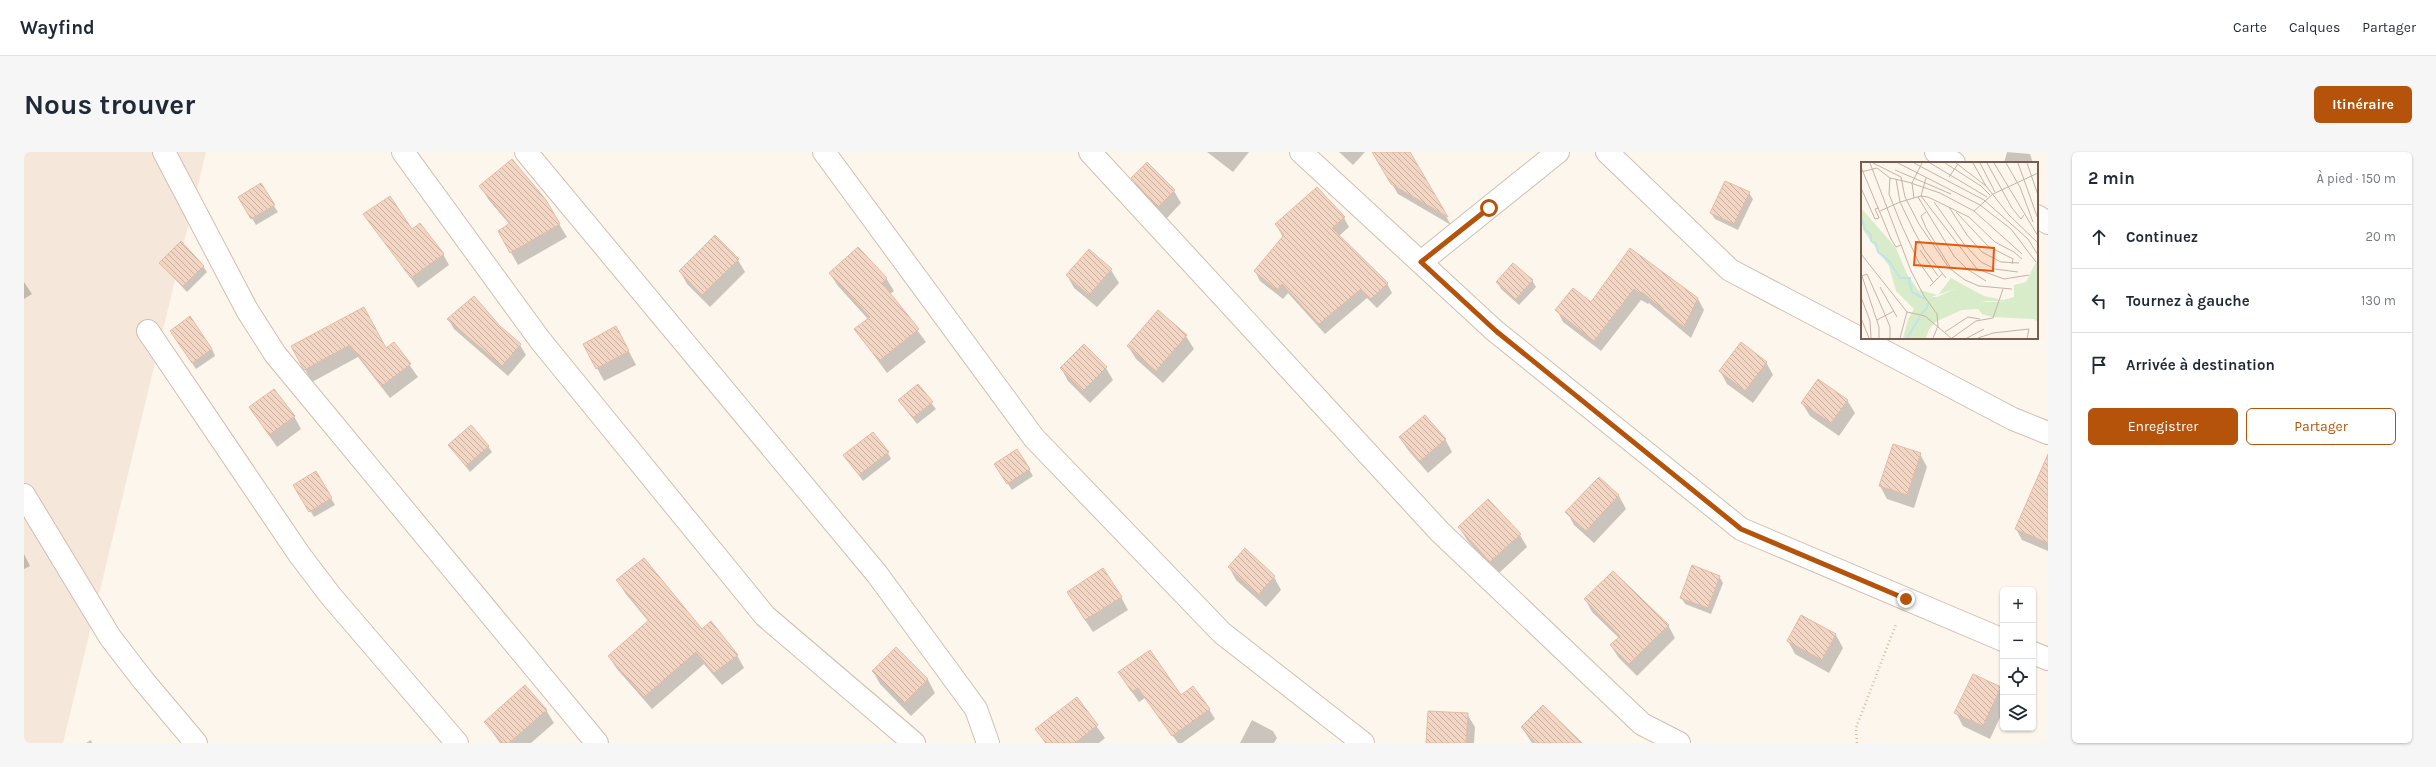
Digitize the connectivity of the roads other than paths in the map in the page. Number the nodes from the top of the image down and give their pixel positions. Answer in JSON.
{"nodes":[{"id":1,"x":164,"y":152,"type":"edge"},
{"id":2,"x":403,"y":152,"type":"edge"},
{"id":3,"x":526,"y":152,"type":"edge"},
{"id":4,"x":824,"y":152,"type":"edge"},
{"id":5,"x":1090,"y":152,"type":"edge"},
{"id":6,"x":1301,"y":152,"type":"edge"},
{"id":7,"x":1558,"y":152,"type":"edge"},
{"id":8,"x":1607,"y":152,"type":"edge"},
{"id":9,"x":1936,"y":152,"type":"edge"},
{"id":10,"x":1952,"y":162,"type":"edge"},
{"id":11,"x":2038,"y":217,"type":"edge"},
{"id":12,"x":2048,"y":223,"type":"edge"},
{"id":13,"x":1421,"y":262,"type":"junction"},
{"id":14,"x":148,"y":331,"type":"dead end"},
{"id":15,"x":2048,"y":433,"type":"edge"},
{"id":16,"x":24,"y":495,"type":"edge"},
{"id":17,"x":2000,"y":639,"type":"edge"},
{"id":18,"x":2036,"y":654,"type":"edge"},
{"id":19,"x":2048,"y":660,"type":"edge"},
{"id":20,"x":196,"y":743,"type":"edge"},
{"id":21,"x":457,"y":743,"type":"edge"},
{"id":22,"x":597,"y":743,"type":"edge"},
{"id":23,"x":914,"y":743,"type":"edge"},
{"id":24,"x":988,"y":743,"type":"edge"},
{"id":25,"x":1363,"y":743,"type":"edge"},
{"id":26,"x":1679,"y":743,"type":"edge"}],
"edges":[{"from":1,"to":22,"type":"street"},
{"from":2,"to":23,"type":"street"},
{"from":3,"to":24,"type":"street"},
{"from":4,"to":25,"type":"street"},
{"from":5,"to":26,"type":"street"},
{"from":6,"to":13,"type":"street"},
{"from":7,"to":13,"type":"street"},
{"from":8,"to":15,"type":"street"},
{"from":9,"to":10,"type":"street"},
{"from":11,"to":12,"type":"street"},
{"from":13,"to":17,"type":"street"},
{"from":14,"to":21,"type":"street"},
{"from":16,"to":20,"type":"street"},
{"from":18,"to":19,"type":"street"}]}
